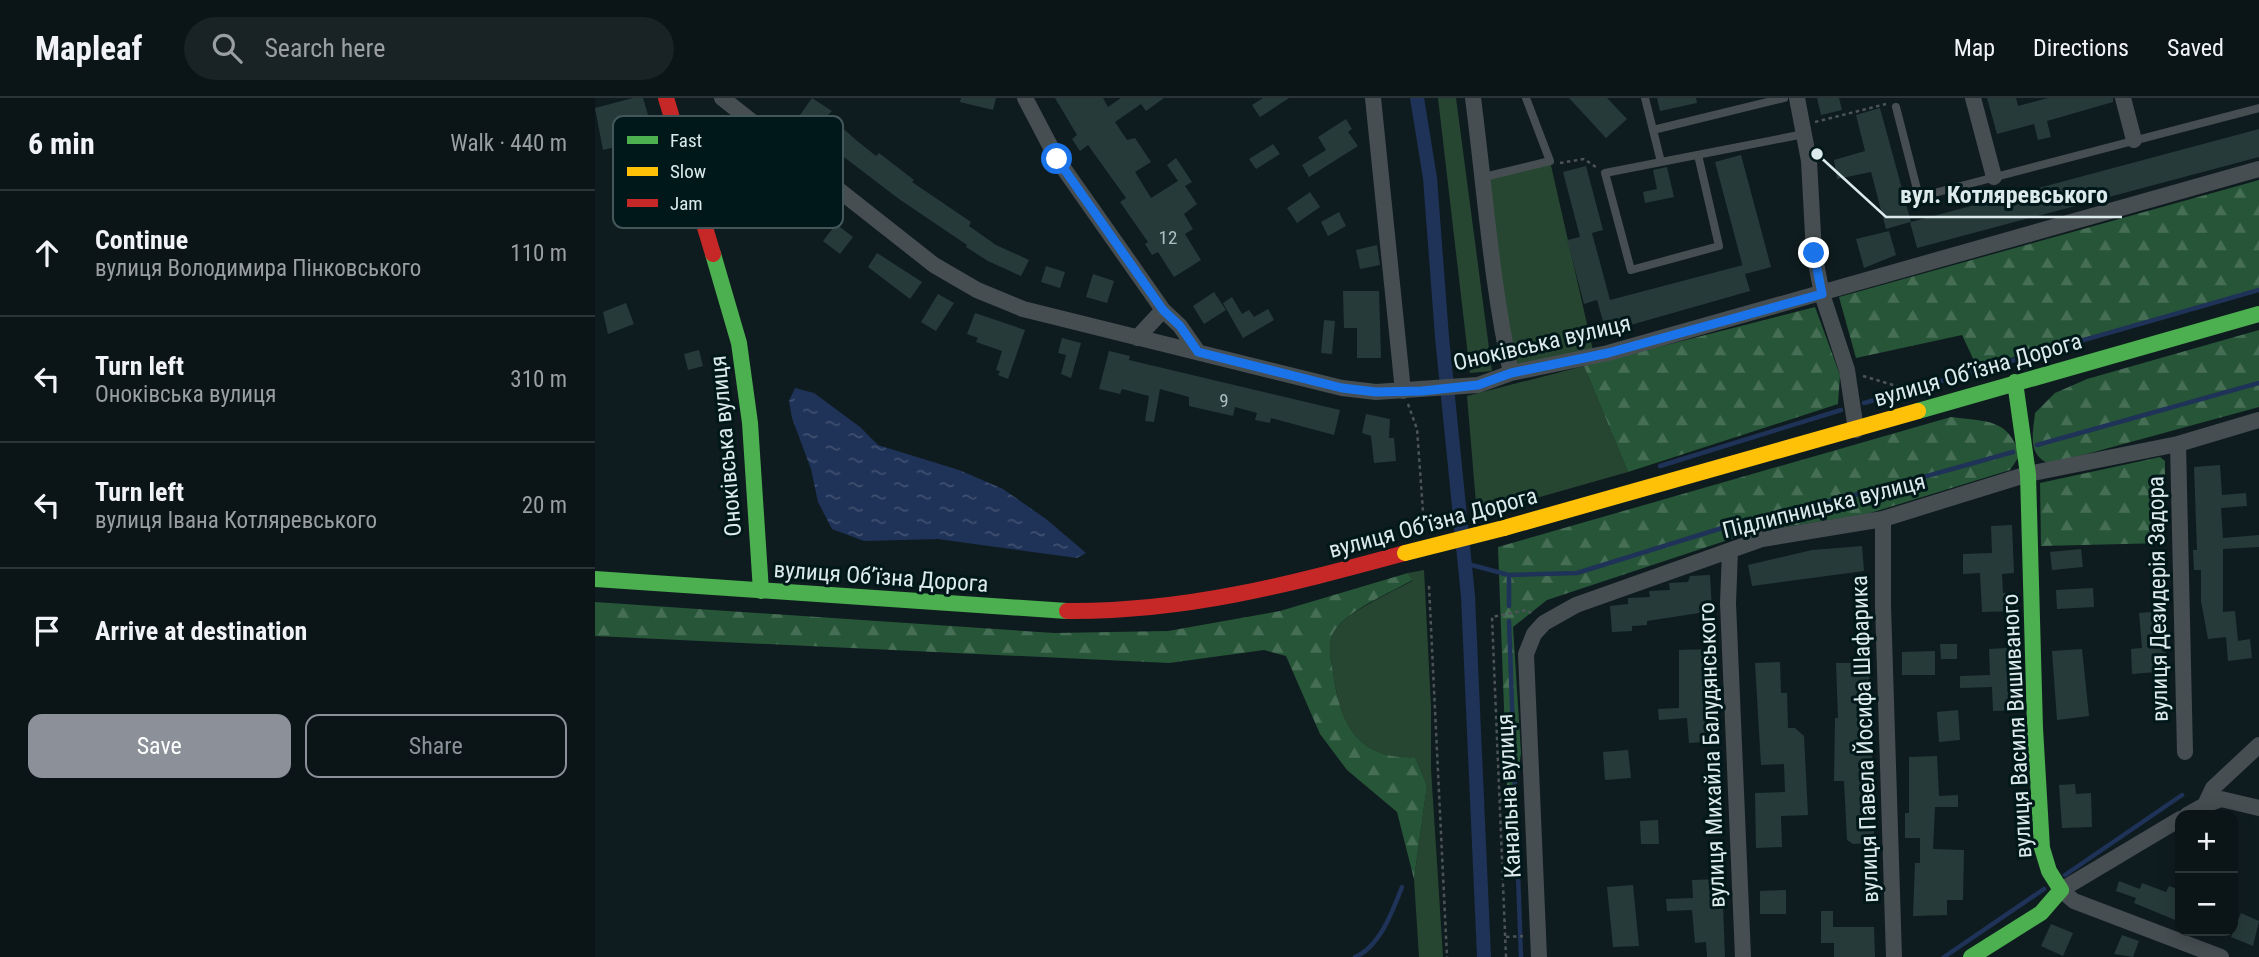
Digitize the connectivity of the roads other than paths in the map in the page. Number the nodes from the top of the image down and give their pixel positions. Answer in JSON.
{"nodes":[{"id":1,"x":666,"y":98,"type":"edge"},
{"id":2,"x":722,"y":98,"type":"edge"},
{"id":3,"x":1025,"y":98,"type":"edge"},
{"id":4,"x":1373,"y":98,"type":"edge"},
{"id":5,"x":1473,"y":98,"type":"edge"},
{"id":6,"x":1526,"y":98,"type":"edge"},
{"id":7,"x":1645,"y":98,"type":"edge"},
{"id":8,"x":1784,"y":98,"type":"edge"},
{"id":9,"x":1797,"y":98,"type":"edge"},
{"id":10,"x":1973,"y":98,"type":"edge"},
{"id":11,"x":2123,"y":98,"type":"edge"},
{"id":12,"x":1896,"y":107,"type":"road end"},
{"id":13,"x":2259,"y":108,"type":"edge"},
{"id":14,"x":671,"y":116,"type":"edge"},
{"id":15,"x":744,"y":116,"type":"edge"},
{"id":16,"x":1653,"y":130,"type":"junction"},
{"id":17,"x":1803,"y":130,"type":"junction"},
{"id":18,"x":2134,"y":140,"type":"junction"},
{"id":19,"x":1698,"y":155,"type":"junction"},
{"id":20,"x":1661,"y":162,"type":"junction"},
{"id":21,"x":2259,"y":169,"type":"edge"},
{"id":22,"x":1484,"y":177,"type":"junction"},
{"id":23,"x":1994,"y":177,"type":"junction"},
{"id":24,"x":843,"y":195,"type":"edge"},
{"id":25,"x":705,"y":228,"type":"edge"},
{"id":26,"x":1822,"y":294,"type":"junction"},
{"id":27,"x":1163,"y":310,"type":"junction"},
{"id":28,"x":2259,"y":314,"type":"edge"},
{"id":29,"x":1137,"y":338,"type":"junction"},
{"id":30,"x":1198,"y":352,"type":"junction"},
{"id":31,"x":1511,"y":373,"type":"junction"},
{"id":32,"x":2015,"y":382,"type":"junction"},
{"id":33,"x":1403,"y":391,"type":"junction"},
{"id":34,"x":2259,"y":420,"type":"edge"},
{"id":35,"x":1856,"y":430,"type":"junction"},
{"id":36,"x":2178,"y":444,"type":"junction"},
{"id":37,"x":2028,"y":474,"type":"junction"},
{"id":38,"x":1883,"y":519,"type":"junction"},
{"id":39,"x":1730,"y":551,"type":"junction"},
{"id":40,"x":595,"y":579,"type":"edge"},
{"id":41,"x":761,"y":591,"type":"junction"},
{"id":42,"x":1539,"y":629,"type":"joint"},
{"id":43,"x":2259,"y":745,"type":"edge"},
{"id":44,"x":2185,"y":752,"type":"dead end"},
{"id":45,"x":2205,"y":805,"type":"junction"},
{"id":46,"x":2259,"y":808,"type":"edge"},
{"id":47,"x":2196,"y":810,"type":"edge"},
{"id":48,"x":2175,"y":822,"type":"edge"},
{"id":49,"x":2061,"y":890,"type":"junction"},
{"id":50,"x":1539,"y":957,"type":"edge"},
{"id":51,"x":1742,"y":957,"type":"edge"},
{"id":52,"x":1894,"y":957,"type":"edge"},
{"id":53,"x":1971,"y":957,"type":"edge"},
{"id":54,"x":2221,"y":957,"type":"edge"}],
"edges":[{"from":1,"to":14,"type":"main road","name":"Оноківська вулиця"},
{"from":2,"to":15,"type":"street","name":"Оноківська вулиця"},
{"from":3,"to":27,"type":"street"},
{"from":4,"to":33,"type":"street"},
{"from":5,"to":22,"type":"street"},
{"from":6,"to":22,"type":"lane"},
{"from":7,"to":16,"type":"lane"},
{"from":8,"to":16,"type":"lane"},
{"from":9,"to":17,"type":"street"},
{"from":10,"to":23,"type":"street"},
{"from":11,"to":18,"type":"street"},
{"from":12,"to":23,"type":"lane"},
{"from":13,"to":18,"type":"lane"},
{"from":16,"to":20,"type":"lane"},
{"from":17,"to":19,"type":"lane"},
{"from":17,"to":26,"type":"street"},
{"from":18,"to":23,"type":"lane"},
{"from":19,"to":20,"type":"lane"},
{"from":19,"to":20,"type":"lane"},
{"from":21,"to":26,"type":"street","name":"Оноківська вулиця"},
{"from":22,"to":31,"type":"street"},
{"from":24,"to":29,"type":"street","name":"Оноківська вулиця"},
{"from":25,"to":41,"type":"main road","name":"Оноківська вулиця"},
{"from":26,"to":31,"type":"street","name":"Оноківська вулиця"},
{"from":26,"to":35,"type":"street"},
{"from":27,"to":29,"type":"street"},
{"from":27,"to":30,"type":"street"},
{"from":28,"to":32,"type":"main road","name":"вулиця Обʼїзна Дорога"},
{"from":29,"to":30,"type":"street","name":"Оноківська вулиця"},
{"from":30,"to":33,"type":"street","name":"Оноківська вулиця"},
{"from":31,"to":33,"type":"street","name":"Оноківська вулиця"},
{"from":32,"to":35,"type":"main road","name":"вулиця Обʼїзна Дорога"},
{"from":32,"to":37,"type":"main road","name":"вулиця Василя Вишиваного"},
{"from":34,"to":36,"type":"street","name":"Підлипницька вулиця"},
{"from":35,"to":41,"type":"main road","name":"вулиця Обʼїзна Дорога","bridge":true},
{"from":36,"to":37,"type":"street","name":"Підлипницька вулиця"},
{"from":36,"to":44,"type":"street","name":"вулиця Дезидерія Задора"},
{"from":37,"to":38,"type":"street","name":"Підлипницька вулиця"},
{"from":37,"to":49,"type":"main road","name":"вулиця Василя Вишиваного"},
{"from":38,"to":39,"type":"street","name":"Підлипницька вулиця"},
{"from":38,"to":52,"type":"street","name":"вулиця Павела Йосифа Шафарика"},
{"from":39,"to":42,"type":"street","name":"Підлипницька вулиця"},
{"from":39,"to":51,"type":"street","name":"вулиця Михайла Балудянського"},
{"from":40,"to":41,"type":"main road","name":"вулиця Обʼїзна Дорога"},
{"from":42,"to":50,"type":"street","name":"Канальна вулиця"},
{"from":43,"to":45,"type":"street"},
{"from":45,"to":46,"type":"street"},
{"from":45,"to":47,"type":"street"},
{"from":48,"to":49,"type":"street"},
{"from":49,"to":53,"type":"main road"},
{"from":49,"to":54,"type":"street"}]}
